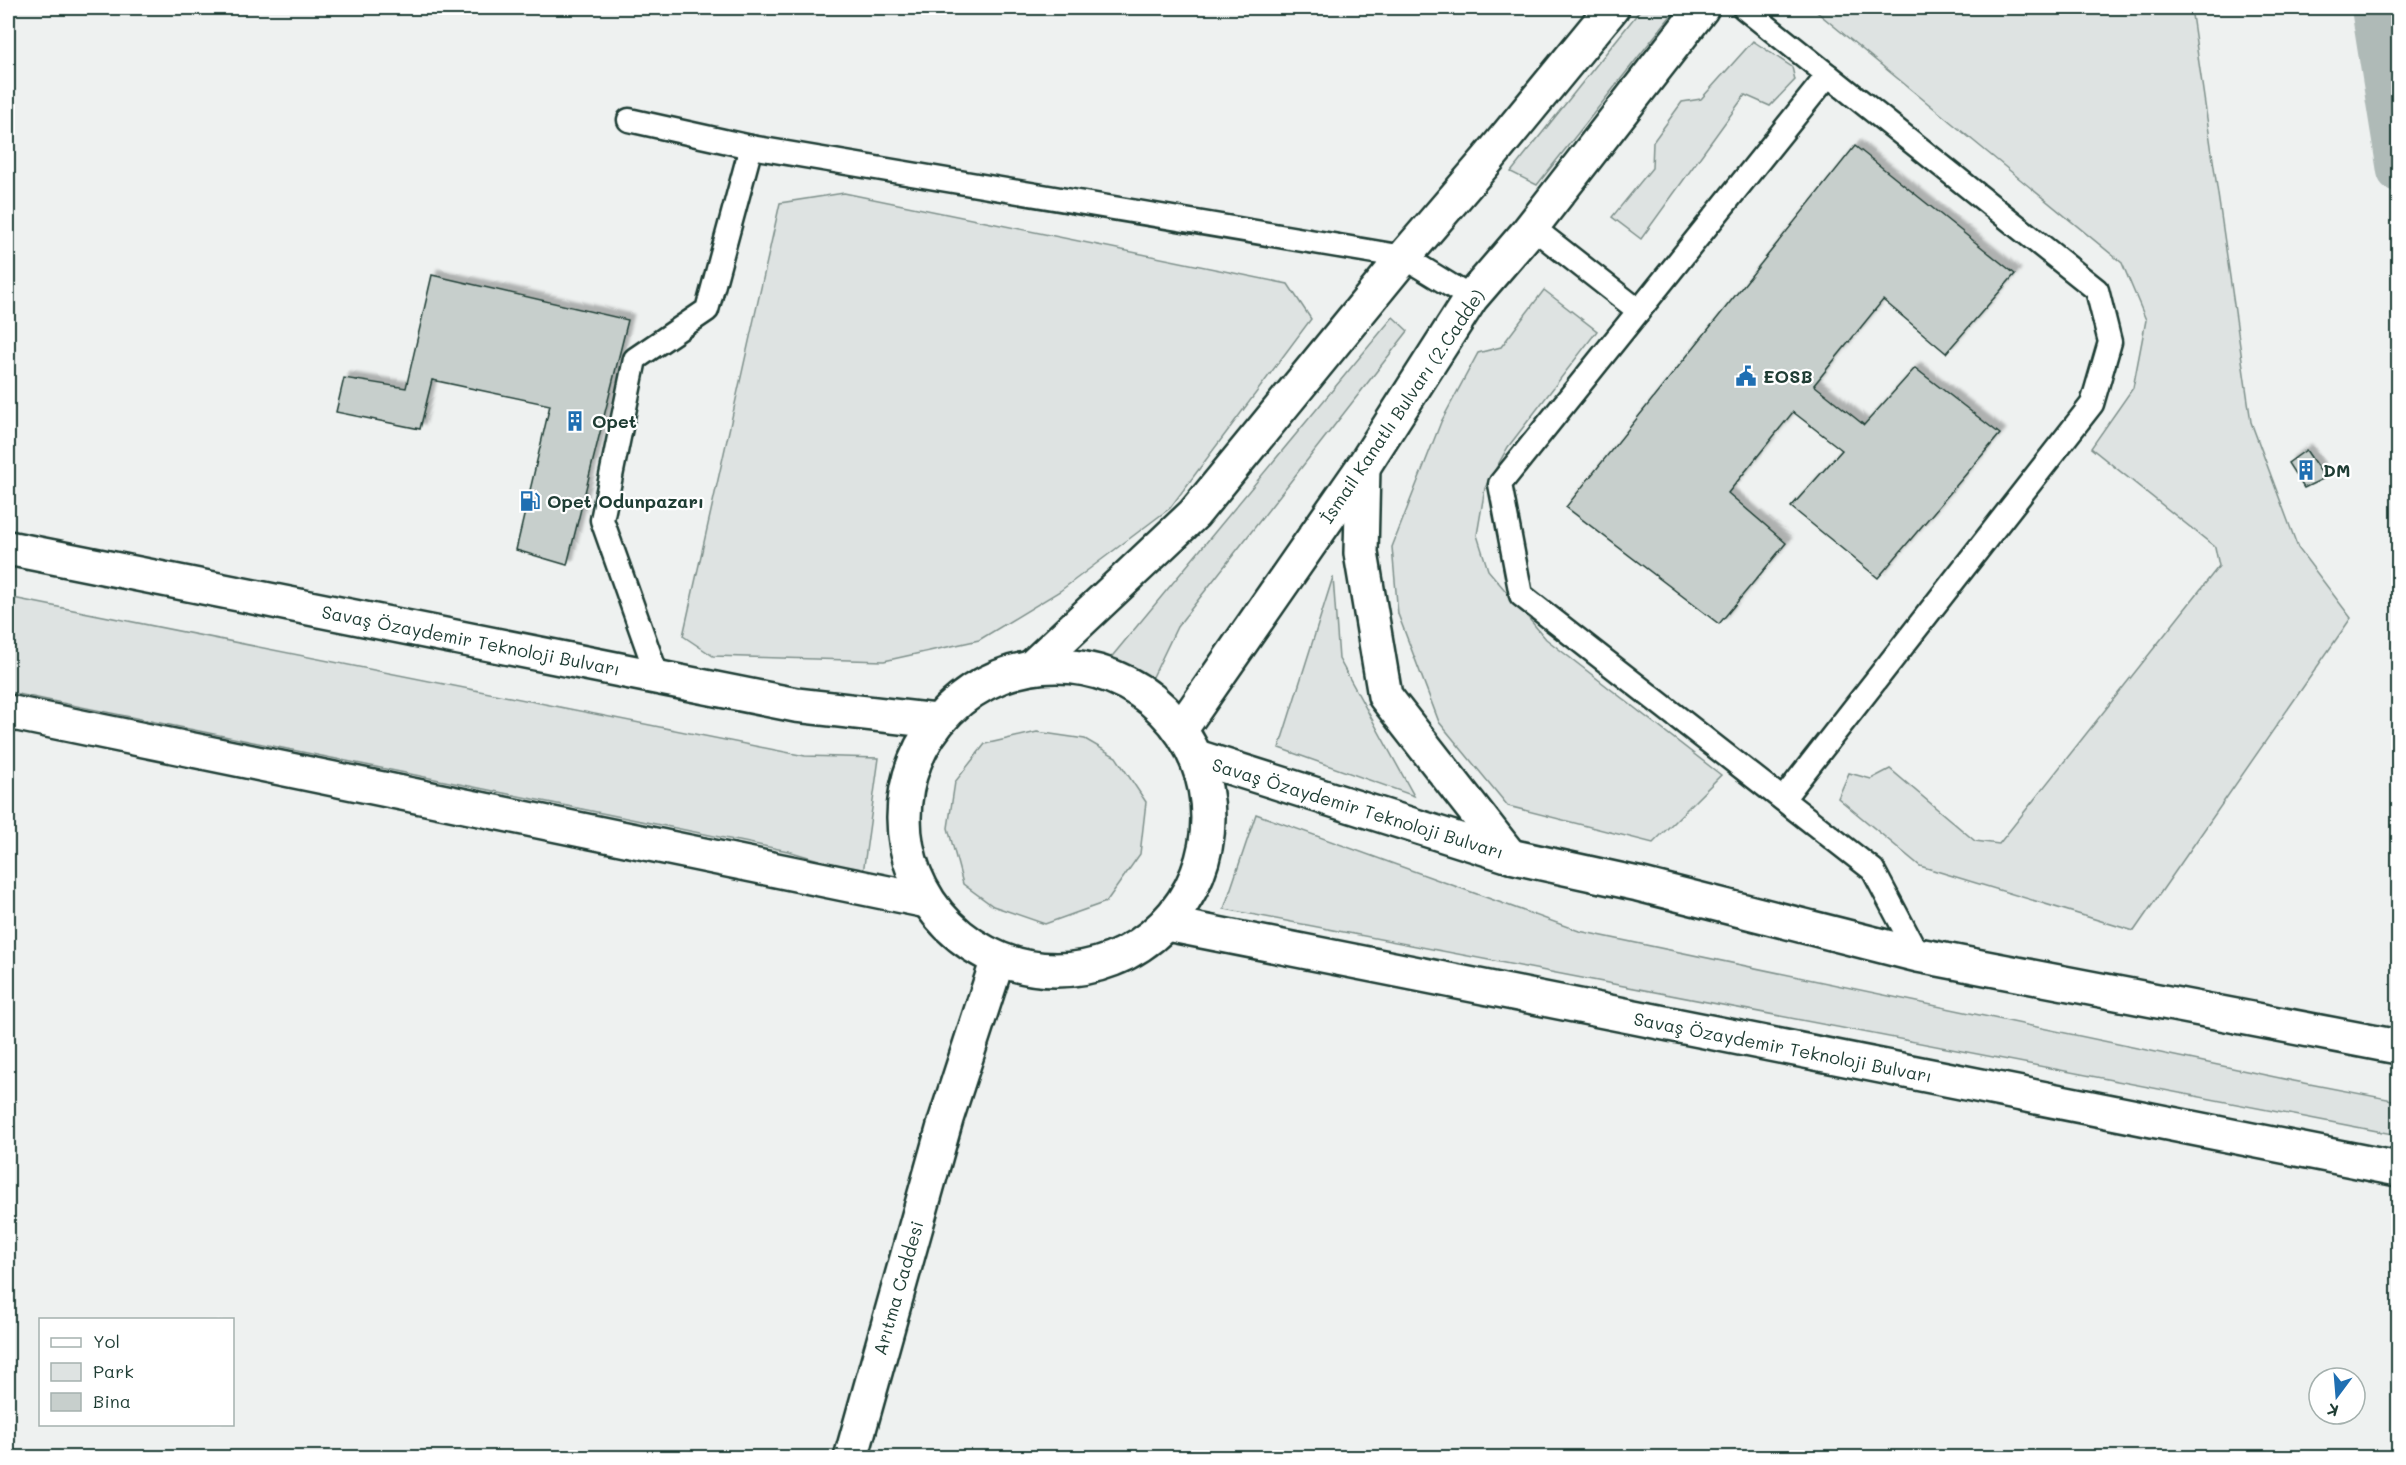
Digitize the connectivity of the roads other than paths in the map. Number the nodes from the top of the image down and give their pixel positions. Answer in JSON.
{"nodes":[{"id":1,"x":1612,"y":8,"type":"edge"},
{"id":2,"x":1702,"y":8,"type":"edge"},
{"id":3,"x":1744,"y":8,"type":"edge"},
{"id":4,"x":1828,"y":75,"type":"junction"},
{"id":5,"x":629,"y":120,"type":"dead end"},
{"id":6,"x":751,"y":147,"type":"junction"},
{"id":7,"x":1532,"y":227,"type":"junction"},
{"id":8,"x":1404,"y":257,"type":"junction"},
{"id":9,"x":1471,"y":298,"type":"junction"},
{"id":10,"x":1639,"y":310,"type":"junction"},
{"id":11,"x":1363,"y":467,"type":"junction"},
{"id":12,"x":8,"y":548,"type":"edge"},
{"id":13,"x":1032,"y":667,"type":"junction"},
{"id":14,"x":658,"y":678,"type":"junction"},
{"id":15,"x":8,"y":712,"type":"edge"},
{"id":16,"x":936,"y":721,"type":"junction"},
{"id":17,"x":1181,"y":729,"type":"junction"},
{"id":18,"x":1197,"y":757,"type":"junction"},
{"id":19,"x":1783,"y":799,"type":"junction"},
{"id":20,"x":1510,"y":856,"type":"junction"},
{"id":21,"x":927,"y":901,"type":"junction"},
{"id":22,"x":1167,"y":924,"type":"junction"},
{"id":23,"x":1918,"y":955,"type":"junction"},
{"id":24,"x":998,"y":960,"type":"junction"},
{"id":25,"x":2398,"y":1047,"type":"edge"},
{"id":26,"x":2398,"y":1169,"type":"edge"},
{"id":27,"x":851,"y":1458,"type":"edge"}],
"edges":[{"from":1,"to":8,"type":"street"},
{"from":2,"to":7,"type":"street","name":"İsmail Kanatlı Bulvarı (2.Cadde)"},
{"from":3,"to":4,"type":"lane"},
{"from":4,"to":10,"type":"lane"},
{"from":4,"to":19,"type":"lane"},
{"from":5,"to":6,"type":"lane"},
{"from":6,"to":8,"type":"lane"},
{"from":6,"to":14,"type":"lane"},
{"from":7,"to":9,"type":"street","name":"İsmail Kanatlı Bulvarı (2.Cadde)"},
{"from":7,"to":10,"type":"lane"},
{"from":8,"to":9,"type":"lane"},
{"from":8,"to":13,"type":"street"},
{"from":9,"to":11,"type":"street","name":"İsmail Kanatlı Bulvarı (2.Cadde)"},
{"from":10,"to":19,"type":"lane"},
{"from":11,"to":17,"type":"street","name":"İsmail Kanatlı Bulvarı (2.Cadde)"},
{"from":11,"to":20,"type":"street"},
{"from":12,"to":14,"type":"street","name":"Savaş Özaydemir Teknoloji Bulvarı"},
{"from":13,"to":16,"type":"street"},
{"from":13,"to":17,"type":"street"},
{"from":14,"to":16,"type":"street","name":"Savaş Özaydemir Teknoloji Bulvarı"},
{"from":15,"to":21,"type":"street"},
{"from":16,"to":21,"type":"street"},
{"from":17,"to":18,"type":"street"},
{"from":18,"to":20,"type":"street","name":"Savaş Özaydemir Teknoloji Bulvarı"},
{"from":18,"to":22,"type":"street"},
{"from":19,"to":23,"type":"lane"},
{"from":20,"to":23,"type":"street","name":"Savaş Özaydemir Teknoloji Bulvarı"},
{"from":21,"to":24,"type":"street"},
{"from":22,"to":24,"type":"street"},
{"from":22,"to":26,"type":"street","name":"Savaş Özaydemir Teknoloji Bulvarı"},
{"from":23,"to":25,"type":"street","name":"Savaş Özaydemir Teknoloji Bulvarı"},
{"from":24,"to":27,"type":"street","name":"Arıtma Caddesi"}]}
